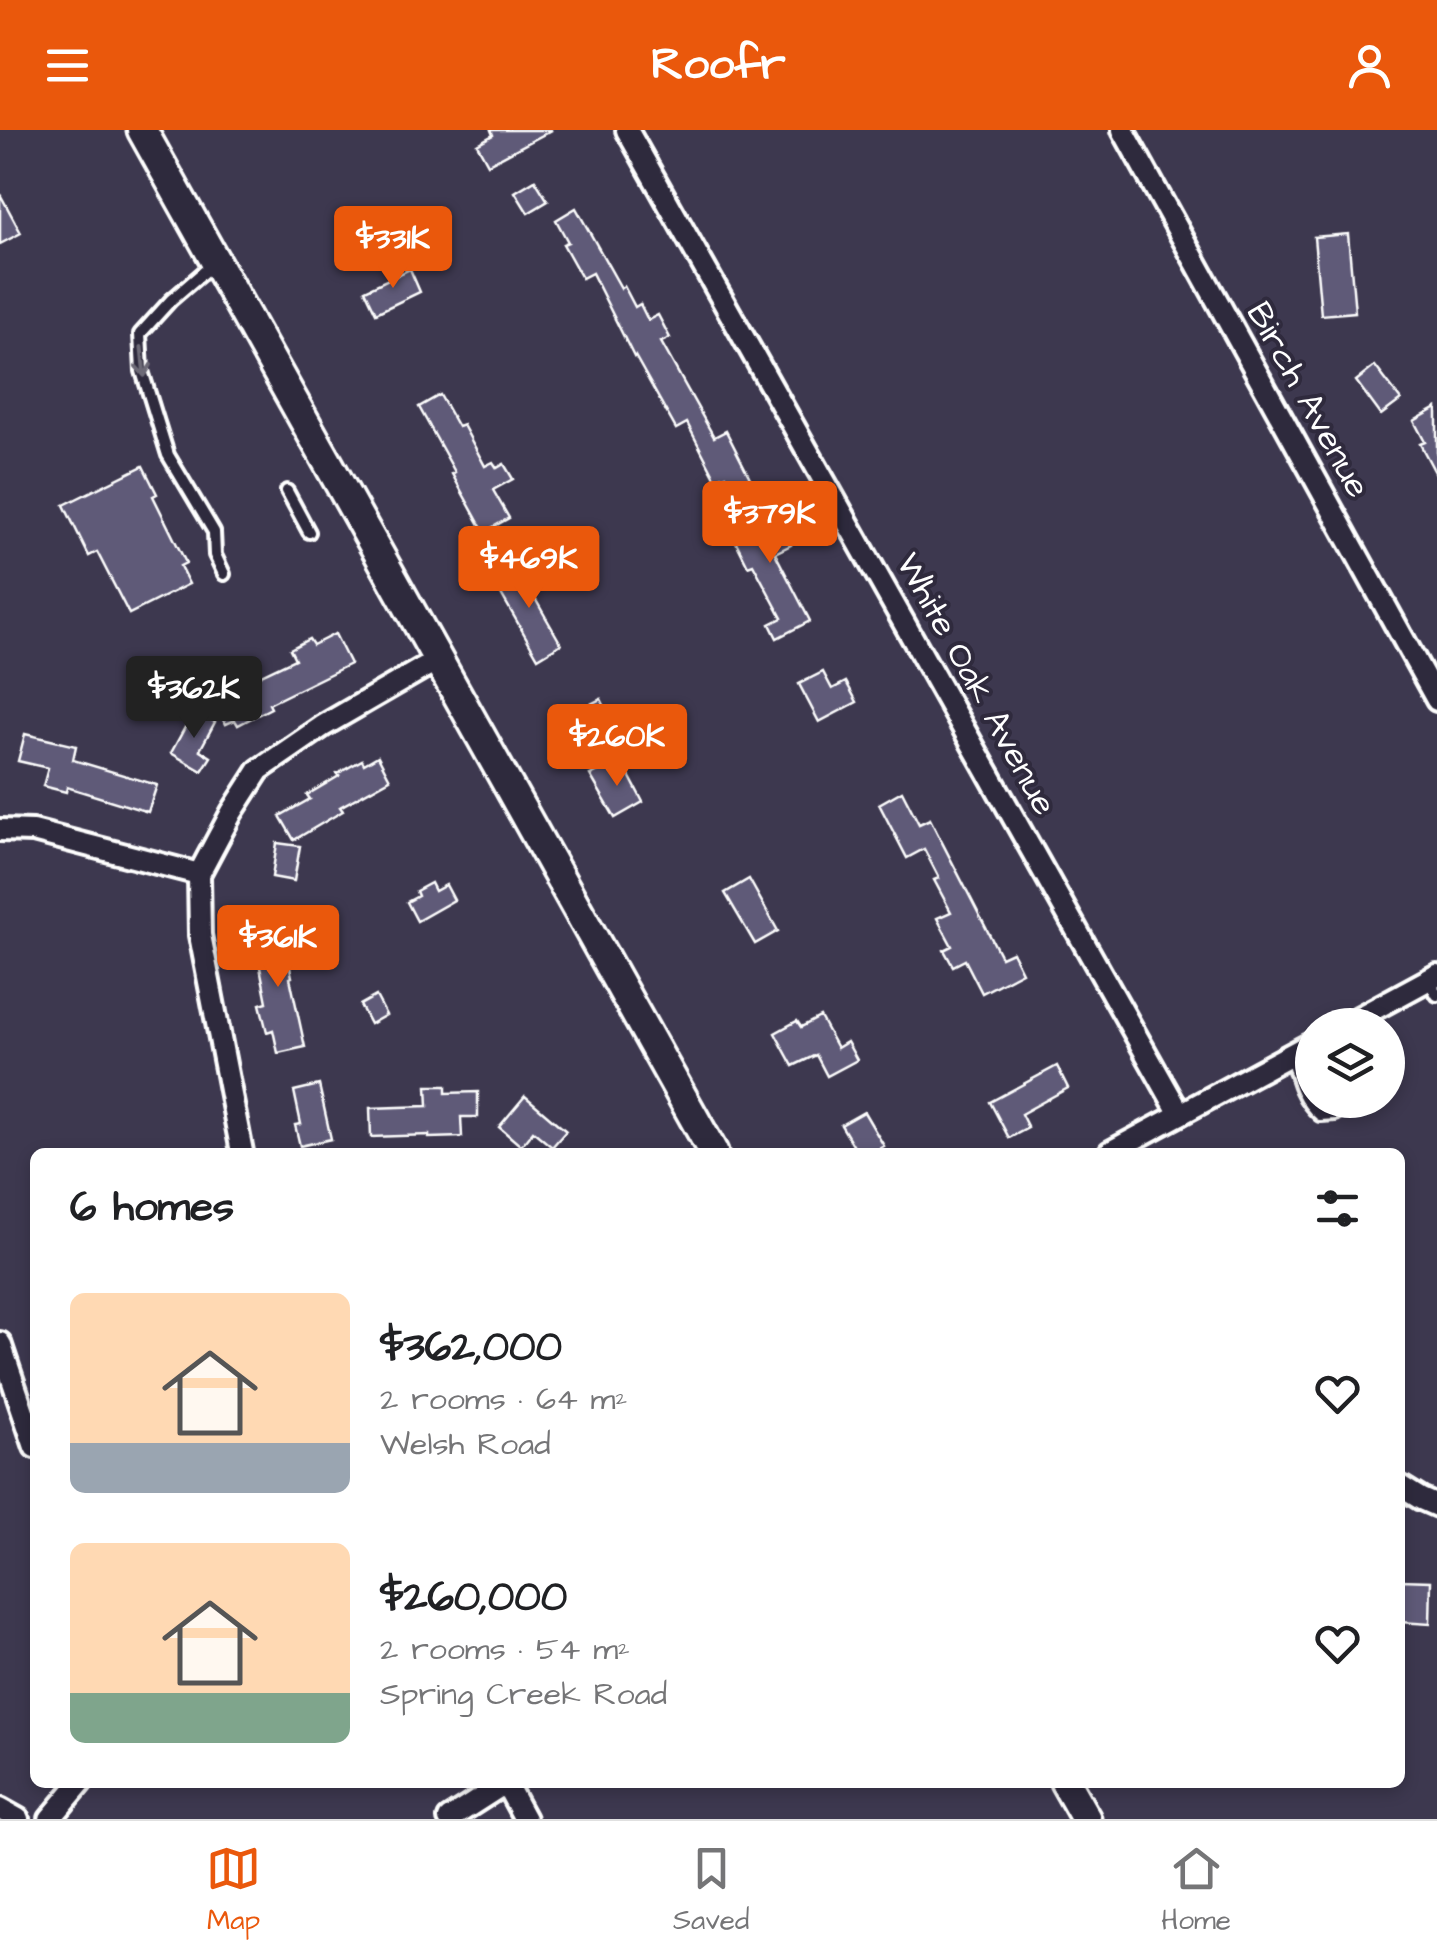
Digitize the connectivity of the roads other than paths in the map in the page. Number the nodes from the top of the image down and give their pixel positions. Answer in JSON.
{"nodes":[{"id":1,"x":142,"y":130,"type":"edge"},
{"id":2,"x":626,"y":130,"type":"edge"},
{"id":3,"x":1123,"y":130,"type":"edge"},
{"id":4,"x":215,"y":262,"type":"junction"},
{"id":5,"x":287,"y":491,"type":"dead end"},
{"id":6,"x":309,"y":532,"type":"dead end"},
{"id":7,"x":224,"y":574,"type":"dead end"},
{"id":8,"x":436,"y":660,"type":"junction"},
{"id":9,"x":1437,"y":700,"type":"edge"},
{"id":10,"x":0,"y":830,"type":"edge"},
{"id":11,"x":199,"y":874,"type":"junction"},
{"id":12,"x":1434,"y":983,"type":"edge"},
{"id":13,"x":1382,"y":1008,"type":"edge"},
{"id":14,"x":1295,"y":1052,"type":"edge"},
{"id":15,"x":1291,"y":1054,"type":"junction"},
{"id":16,"x":1295,"y":1070,"type":"edge"},
{"id":17,"x":1180,"y":1114,"type":"junction"},
{"id":18,"x":241,"y":1148,"type":"edge"},
{"id":19,"x":711,"y":1148,"type":"edge"},
{"id":20,"x":1117,"y":1148,"type":"edge"},
{"id":21,"x":0,"y":1343,"type":"edge"},
{"id":22,"x":30,"y":1432,"type":"edge"},
{"id":23,"x":1405,"y":1489,"type":"edge"},
{"id":24,"x":1437,"y":1506,"type":"edge"},
{"id":25,"x":76,"y":1788,"type":"edge"},
{"id":26,"x":497,"y":1788,"type":"edge"},
{"id":27,"x":508,"y":1788,"type":"edge"},
{"id":28,"x":1068,"y":1788,"type":"edge"},
{"id":29,"x":0,"y":1809,"type":"edge"},
{"id":30,"x":18,"y":1819,"type":"edge"},
{"id":31,"x":50,"y":1819,"type":"edge"},
{"id":32,"x":449,"y":1819,"type":"edge"},
{"id":33,"x":525,"y":1819,"type":"edge"},
{"id":34,"x":1086,"y":1819,"type":"edge"}],
"edges":[{"from":1,"to":4,"type":"main road"},
{"from":2,"to":17,"type":"street","name":"White Oak Avenue"},
{"from":3,"to":9,"type":"street","name":"Birch Avenue"},
{"from":4,"to":7,"type":"lane","one_way":true},
{"from":4,"to":8,"type":"main road"},
{"from":5,"to":6,"type":"lane"},
{"from":8,"to":11,"type":"street"},
{"from":8,"to":19,"type":"main road"},
{"from":10,"to":11,"type":"street"},
{"from":11,"to":18,"type":"street"},
{"from":12,"to":13,"type":"street"},
{"from":14,"to":15,"type":"street"},
{"from":15,"to":16,"type":"lane"},
{"from":15,"to":17,"type":"street"},
{"from":17,"to":20,"type":"street"},
{"from":21,"to":22,"type":"street"},
{"from":23,"to":24,"type":"street"},
{"from":25,"to":31,"type":"street"},
{"from":26,"to":32,"type":"street"},
{"from":27,"to":33,"type":"street"},
{"from":28,"to":34,"type":"main road"},
{"from":29,"to":30,"type":"street"}]}
